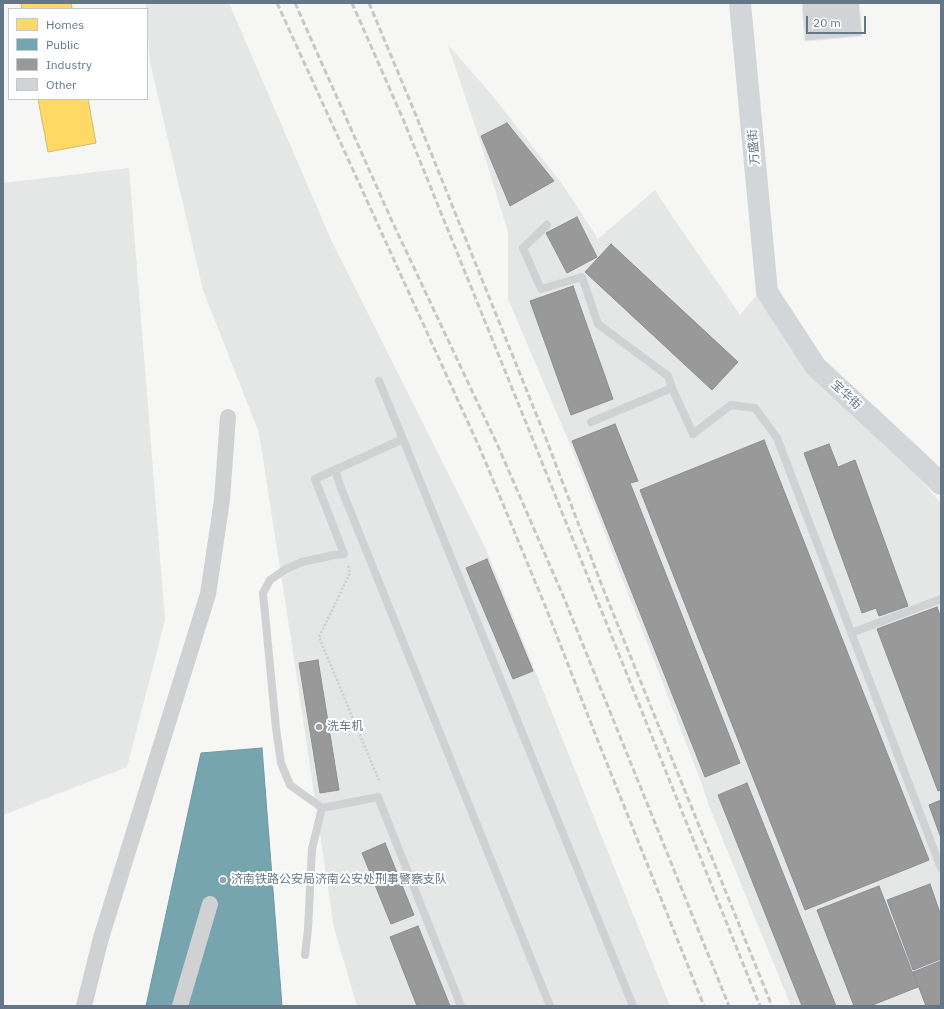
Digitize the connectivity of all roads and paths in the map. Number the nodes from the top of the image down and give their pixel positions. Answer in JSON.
{"nodes":[{"id":1,"x":740,"y":3,"type":"edge"},
{"id":2,"x":547,"y":225,"type":"dead end"},
{"id":3,"x":768,"y":292,"type":"joint"},
{"id":4,"x":379,"y":381,"type":"dead end"},
{"id":5,"x":672,"y":388,"type":"junction"},
{"id":6,"x":228,"y":417,"type":"dead end"},
{"id":7,"x":591,"y":422,"type":"dead end"},
{"id":8,"x":403,"y":439,"type":"junction"},
{"id":9,"x":335,"y":470,"type":"junction"},
{"id":10,"x":941,"y":484,"type":"edge"},
{"id":11,"x":344,"y":554,"type":"junction"},
{"id":12,"x":941,"y":599,"type":"edge"},
{"id":13,"x":851,"y":633,"type":"junction"},
{"id":14,"x":378,"y":797,"type":"junction"},
{"id":15,"x":322,"y":808,"type":"junction"},
{"id":16,"x":941,"y":868,"type":"edge"},
{"id":17,"x":210,"y":904,"type":"dead end"},
{"id":18,"x":305,"y":955,"type":"dead end"},
{"id":19,"x":84,"y":1006,"type":"edge"},
{"id":20,"x":180,"y":1006,"type":"edge"},
{"id":21,"x":461,"y":1006,"type":"edge"},
{"id":22,"x":550,"y":1006,"type":"edge"},
{"id":23,"x":633,"y":1006,"type":"edge"}],
"edges":[{"from":1,"to":3,"type":"street","name":"万盛街"},
{"from":2,"to":5,"type":"lane"},
{"from":3,"to":10,"type":"street","name":"宝华街"},
{"from":4,"to":8,"type":"lane"},
{"from":5,"to":7,"type":"lane"},
{"from":5,"to":13,"type":"lane"},
{"from":6,"to":19,"type":"street"},
{"from":8,"to":9,"type":"lane"},
{"from":8,"to":23,"type":"lane"},
{"from":9,"to":11,"type":"lane"},
{"from":9,"to":22,"type":"lane"},
{"from":11,"to":14,"type":"path"},
{"from":11,"to":15,"type":"lane"},
{"from":12,"to":13,"type":"lane"},
{"from":13,"to":16,"type":"lane"},
{"from":14,"to":15,"type":"lane"},
{"from":14,"to":21,"type":"lane"},
{"from":15,"to":18,"type":"lane"},
{"from":17,"to":20,"type":"street"}]}
